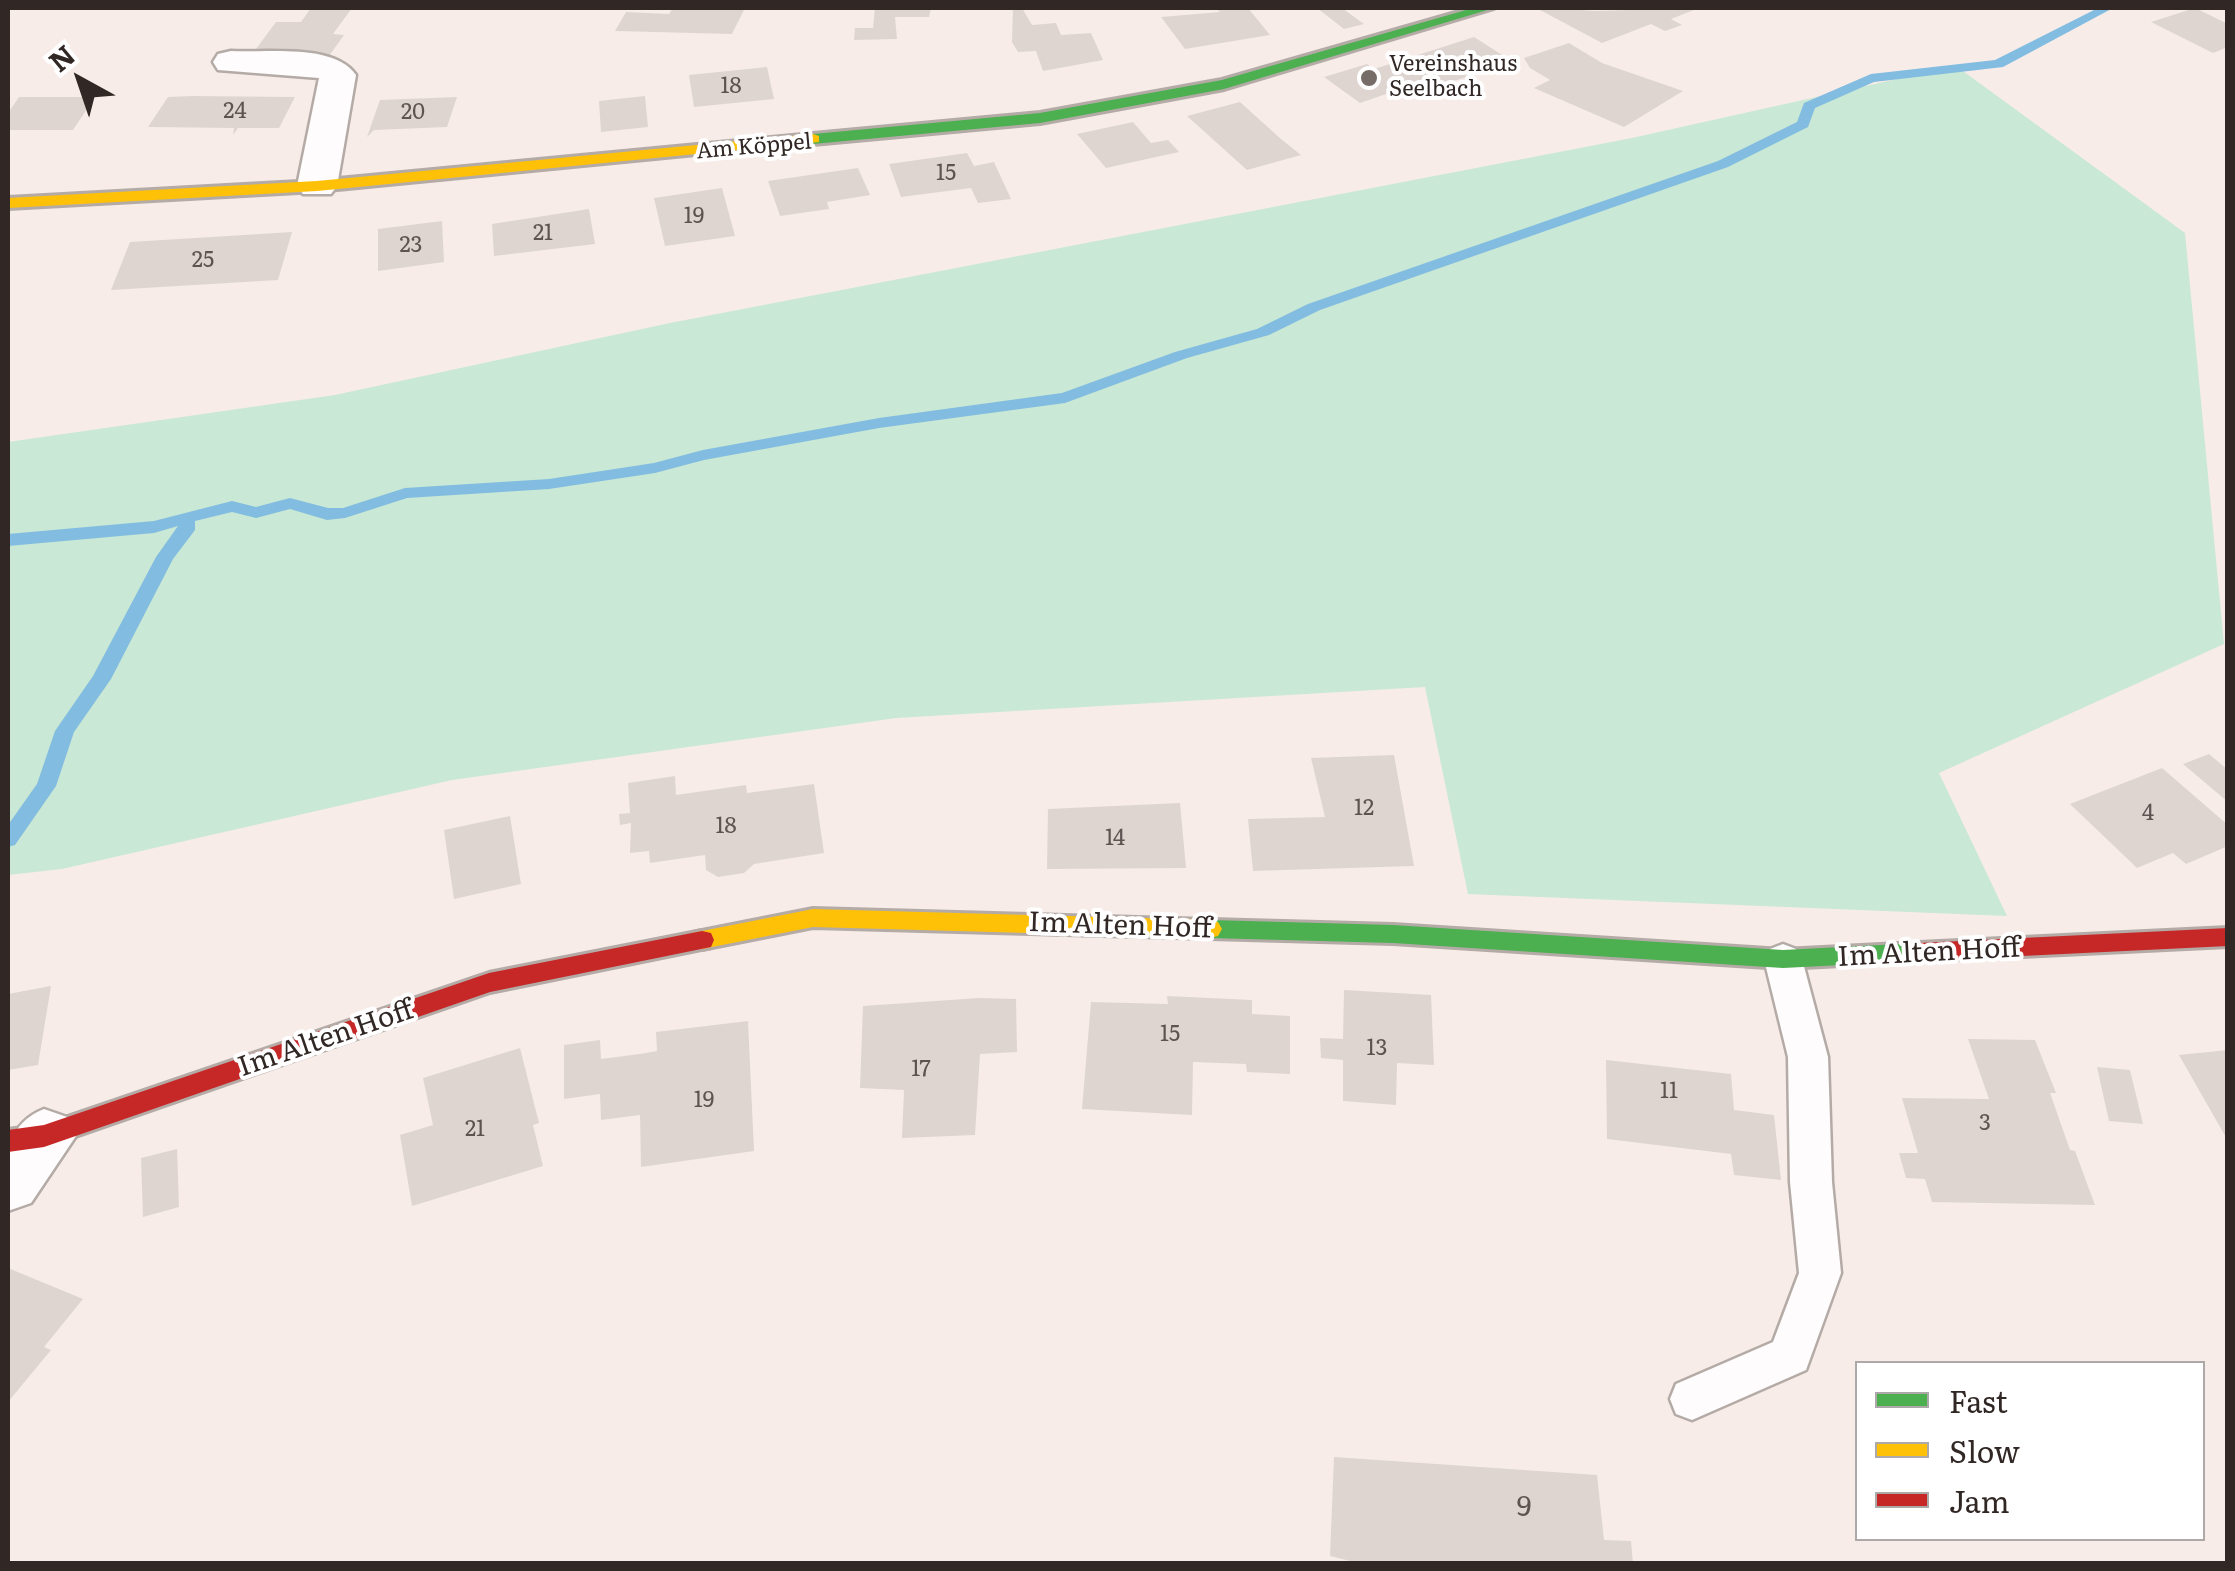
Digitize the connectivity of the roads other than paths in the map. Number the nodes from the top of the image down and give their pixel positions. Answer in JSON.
{"nodes":[{"id":1,"x":1487,"y":8,"type":"edge"},
{"id":2,"x":231,"y":62,"type":"dead end"},
{"id":3,"x":317,"y":186,"type":"junction"},
{"id":4,"x":8,"y":202,"type":"edge"},
{"id":5,"x":2228,"y":937,"type":"edge"},
{"id":6,"x":1783,"y":959,"type":"junction"},
{"id":7,"x":20,"y":1154,"type":"edge"},
{"id":8,"x":1692,"y":1399,"type":"dead end"}],
"edges":[{"from":1,"to":3,"type":"street","name":"Am Köppel"},
{"from":2,"to":3,"type":"street"},
{"from":3,"to":4,"type":"street","name":"Am Köppel"},
{"from":5,"to":6,"type":"street","name":"Im Alten Hoff"},
{"from":6,"to":7,"type":"street","name":"Im Alten Hoff"},
{"from":6,"to":8,"type":"lane"}]}
